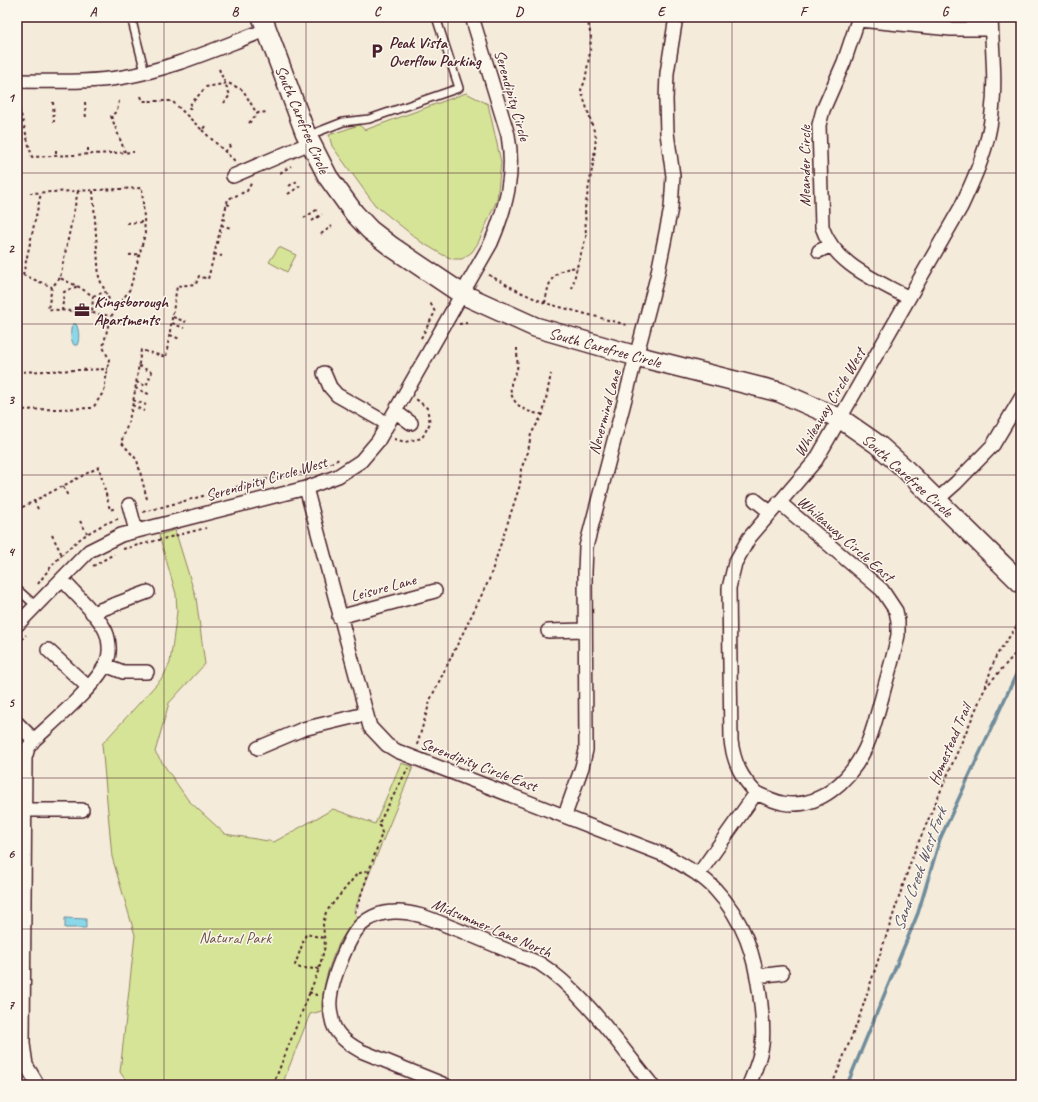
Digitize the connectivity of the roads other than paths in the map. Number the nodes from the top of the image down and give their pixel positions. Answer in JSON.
{"nodes":[{"id":1,"x":131,"y":17,"type":"edge"},
{"id":2,"x":436,"y":17,"type":"edge"},
{"id":3,"x":472,"y":17,"type":"edge"},
{"id":4,"x":676,"y":17,"type":"edge"},
{"id":5,"x":859,"y":18,"type":"edge"},
{"id":6,"x":991,"y":23,"type":"edge"},
{"id":7,"x":264,"y":24,"type":"edge"},
{"id":8,"x":145,"y":72,"type":"junction"},
{"id":9,"x":17,"y":81,"type":"edge"},
{"id":10,"x":309,"y":140,"type":"junction"},
{"id":11,"x":237,"y":171,"type":"road end"},
{"id":12,"x":831,"y":246,"type":"junction"},
{"id":13,"x":819,"y":251,"type":"dead end"},
{"id":14,"x":462,"y":294,"type":"junction"},
{"id":15,"x":909,"y":298,"type":"junction"},
{"id":16,"x":636,"y":356,"type":"junction"},
{"id":17,"x":324,"y":373,"type":"dead end"},
{"id":18,"x":1021,"y":398,"type":"edge"},
{"id":19,"x":396,"y":412,"type":"junction"},
{"id":20,"x":841,"y":419,"type":"junction"},
{"id":21,"x":412,"y":423,"type":"dead end"},
{"id":22,"x":388,"y":424,"type":"junction"},
{"id":23,"x":306,"y":488,"type":"junction"},
{"id":24,"x":938,"y":499,"type":"junction"},
{"id":25,"x":756,"y":500,"type":"dead end"},
{"id":26,"x":779,"y":502,"type":"junction"},
{"id":27,"x":122,"y":506,"type":"road end"},
{"id":28,"x":770,"y":512,"type":"junction"},
{"id":29,"x":136,"y":531,"type":"junction"},
{"id":30,"x":62,"y":579,"type":"junction"},
{"id":31,"x":1021,"y":583,"type":"edge"},
{"id":32,"x":17,"y":589,"type":"edge"},
{"id":33,"x":435,"y":591,"type":"dead end"},
{"id":34,"x":148,"y":592,"type":"dead end"},
{"id":35,"x":36,"y":606,"type":"junction"},
{"id":36,"x":92,"y":613,"type":"junction"},
{"id":37,"x":339,"y":617,"type":"junction"},
{"id":38,"x":17,"y":625,"type":"edge"},
{"id":39,"x":585,"y":630,"type":"junction"},
{"id":40,"x":548,"y":631,"type":"dead end"},
{"id":41,"x":48,"y":650,"type":"dead end"},
{"id":42,"x":105,"y":664,"type":"junction"},
{"id":43,"x":147,"y":672,"type":"dead end"},
{"id":44,"x":88,"y":687,"type":"junction"},
{"id":45,"x":365,"y":714,"type":"junction"},
{"id":46,"x":17,"y":723,"type":"edge"},
{"id":47,"x":34,"y":740,"type":"junction"},
{"id":48,"x":258,"y":748,"type":"dead end"},
{"id":49,"x":21,"y":790,"type":"edge"},
{"id":50,"x":756,"y":793,"type":"junction"},
{"id":51,"x":24,"y":810,"type":"junction"},
{"id":52,"x":82,"y":810,"type":"dead end"},
{"id":53,"x":565,"y":815,"type":"junction"},
{"id":54,"x":698,"y":875,"type":"junction"},
{"id":55,"x":782,"y":973,"type":"dead end"},
{"id":56,"x":758,"y":976,"type":"junction"},
{"id":57,"x":38,"y":1085,"type":"edge"},
{"id":58,"x":445,"y":1085,"type":"edge"},
{"id":59,"x":652,"y":1085,"type":"edge"},
{"id":60,"x":749,"y":1085,"type":"edge"}],
"edges":[{"from":1,"to":8,"type":"lane"},
{"from":2,"to":10,"type":"lane"},
{"from":3,"to":14,"type":"street","name":"Serendipity Circle"},
{"from":4,"to":16,"type":"street","name":"Nevermind Lane"},
{"from":5,"to":6,"type":"street","name":"Meander Circle"},
{"from":5,"to":12,"type":"street","name":"Meander Circle"},
{"from":6,"to":15,"type":"street","name":"Whileaway Circle West"},
{"from":7,"to":8,"type":"street"},
{"from":7,"to":10,"type":"main road","name":"South Carefree Circle"},
{"from":8,"to":9,"type":"street"},
{"from":10,"to":11,"type":"street"},
{"from":10,"to":14,"type":"main road","name":"South Carefree Circle"},
{"from":12,"to":13,"type":"street"},
{"from":12,"to":15,"type":"street","name":"Meander Circle"},
{"from":14,"to":16,"type":"main road","name":"South Carefree Circle"},
{"from":14,"to":19,"type":"street","name":"Serendipity Circle West"},
{"from":15,"to":20,"type":"street","name":"Whileaway Circle West"},
{"from":16,"to":20,"type":"main road","name":"South Carefree Circle"},
{"from":16,"to":39,"type":"street","name":"Nevermind Lane"},
{"from":17,"to":22,"type":"street"},
{"from":18,"to":24,"type":"street"},
{"from":19,"to":21,"type":"street"},
{"from":19,"to":22,"type":"street","name":"Serendipity Circle West"},
{"from":20,"to":24,"type":"main road","name":"South Carefree Circle"},
{"from":20,"to":26,"type":"street","name":"Whileaway Circle West"},
{"from":22,"to":23,"type":"street","name":"Serendipity Circle West"},
{"from":23,"to":29,"type":"street","name":"Serendipity Circle West"},
{"from":23,"to":37,"type":"street","name":"Serendipity Circle East"},
{"from":24,"to":31,"type":"main road","name":"South Carefree Circle"},
{"from":25,"to":28,"type":"street"},
{"from":26,"to":28,"type":"street","name":"Whileaway Circle West"},
{"from":26,"to":50,"type":"street","name":"Whileaway Circle East"},
{"from":27,"to":29,"type":"street"},
{"from":28,"to":50,"type":"street","name":"Whileaway Circle West"},
{"from":29,"to":30,"type":"street","name":"Serendipity Circle West"},
{"from":30,"to":35,"type":"street","name":"Serendipity Circle West"},
{"from":30,"to":36,"type":"street"},
{"from":32,"to":35,"type":"lane"},
{"from":33,"to":37,"type":"street","name":"Leisure Lane"},
{"from":34,"to":36,"type":"street"},
{"from":35,"to":38,"type":"street","name":"Serendipity Circle West"},
{"from":36,"to":42,"type":"street"},
{"from":37,"to":45,"type":"street","name":"Serendipity Circle East"},
{"from":39,"to":40,"type":"street"},
{"from":39,"to":53,"type":"street","name":"Nevermind Lane"},
{"from":41,"to":44,"type":"street"},
{"from":42,"to":43,"type":"street"},
{"from":42,"to":44,"type":"street"},
{"from":44,"to":47,"type":"street"},
{"from":45,"to":48,"type":"street"},
{"from":45,"to":53,"type":"street","name":"Serendipity Circle East"},
{"from":46,"to":47,"type":"street"},
{"from":47,"to":49,"type":"street"},
{"from":49,"to":51,"type":"street"},
{"from":50,"to":54,"type":"street"},
{"from":51,"to":52,"type":"street"},
{"from":51,"to":57,"type":"street"},
{"from":53,"to":54,"type":"street","name":"Serendipity Circle East"},
{"from":54,"to":56,"type":"street","name":"Serendipity Circle East"},
{"from":55,"to":56,"type":"street"},
{"from":56,"to":60,"type":"street","name":"Serendipity Circle East"},
{"from":58,"to":59,"type":"street","name":"Midsummer Lane North"}]}
